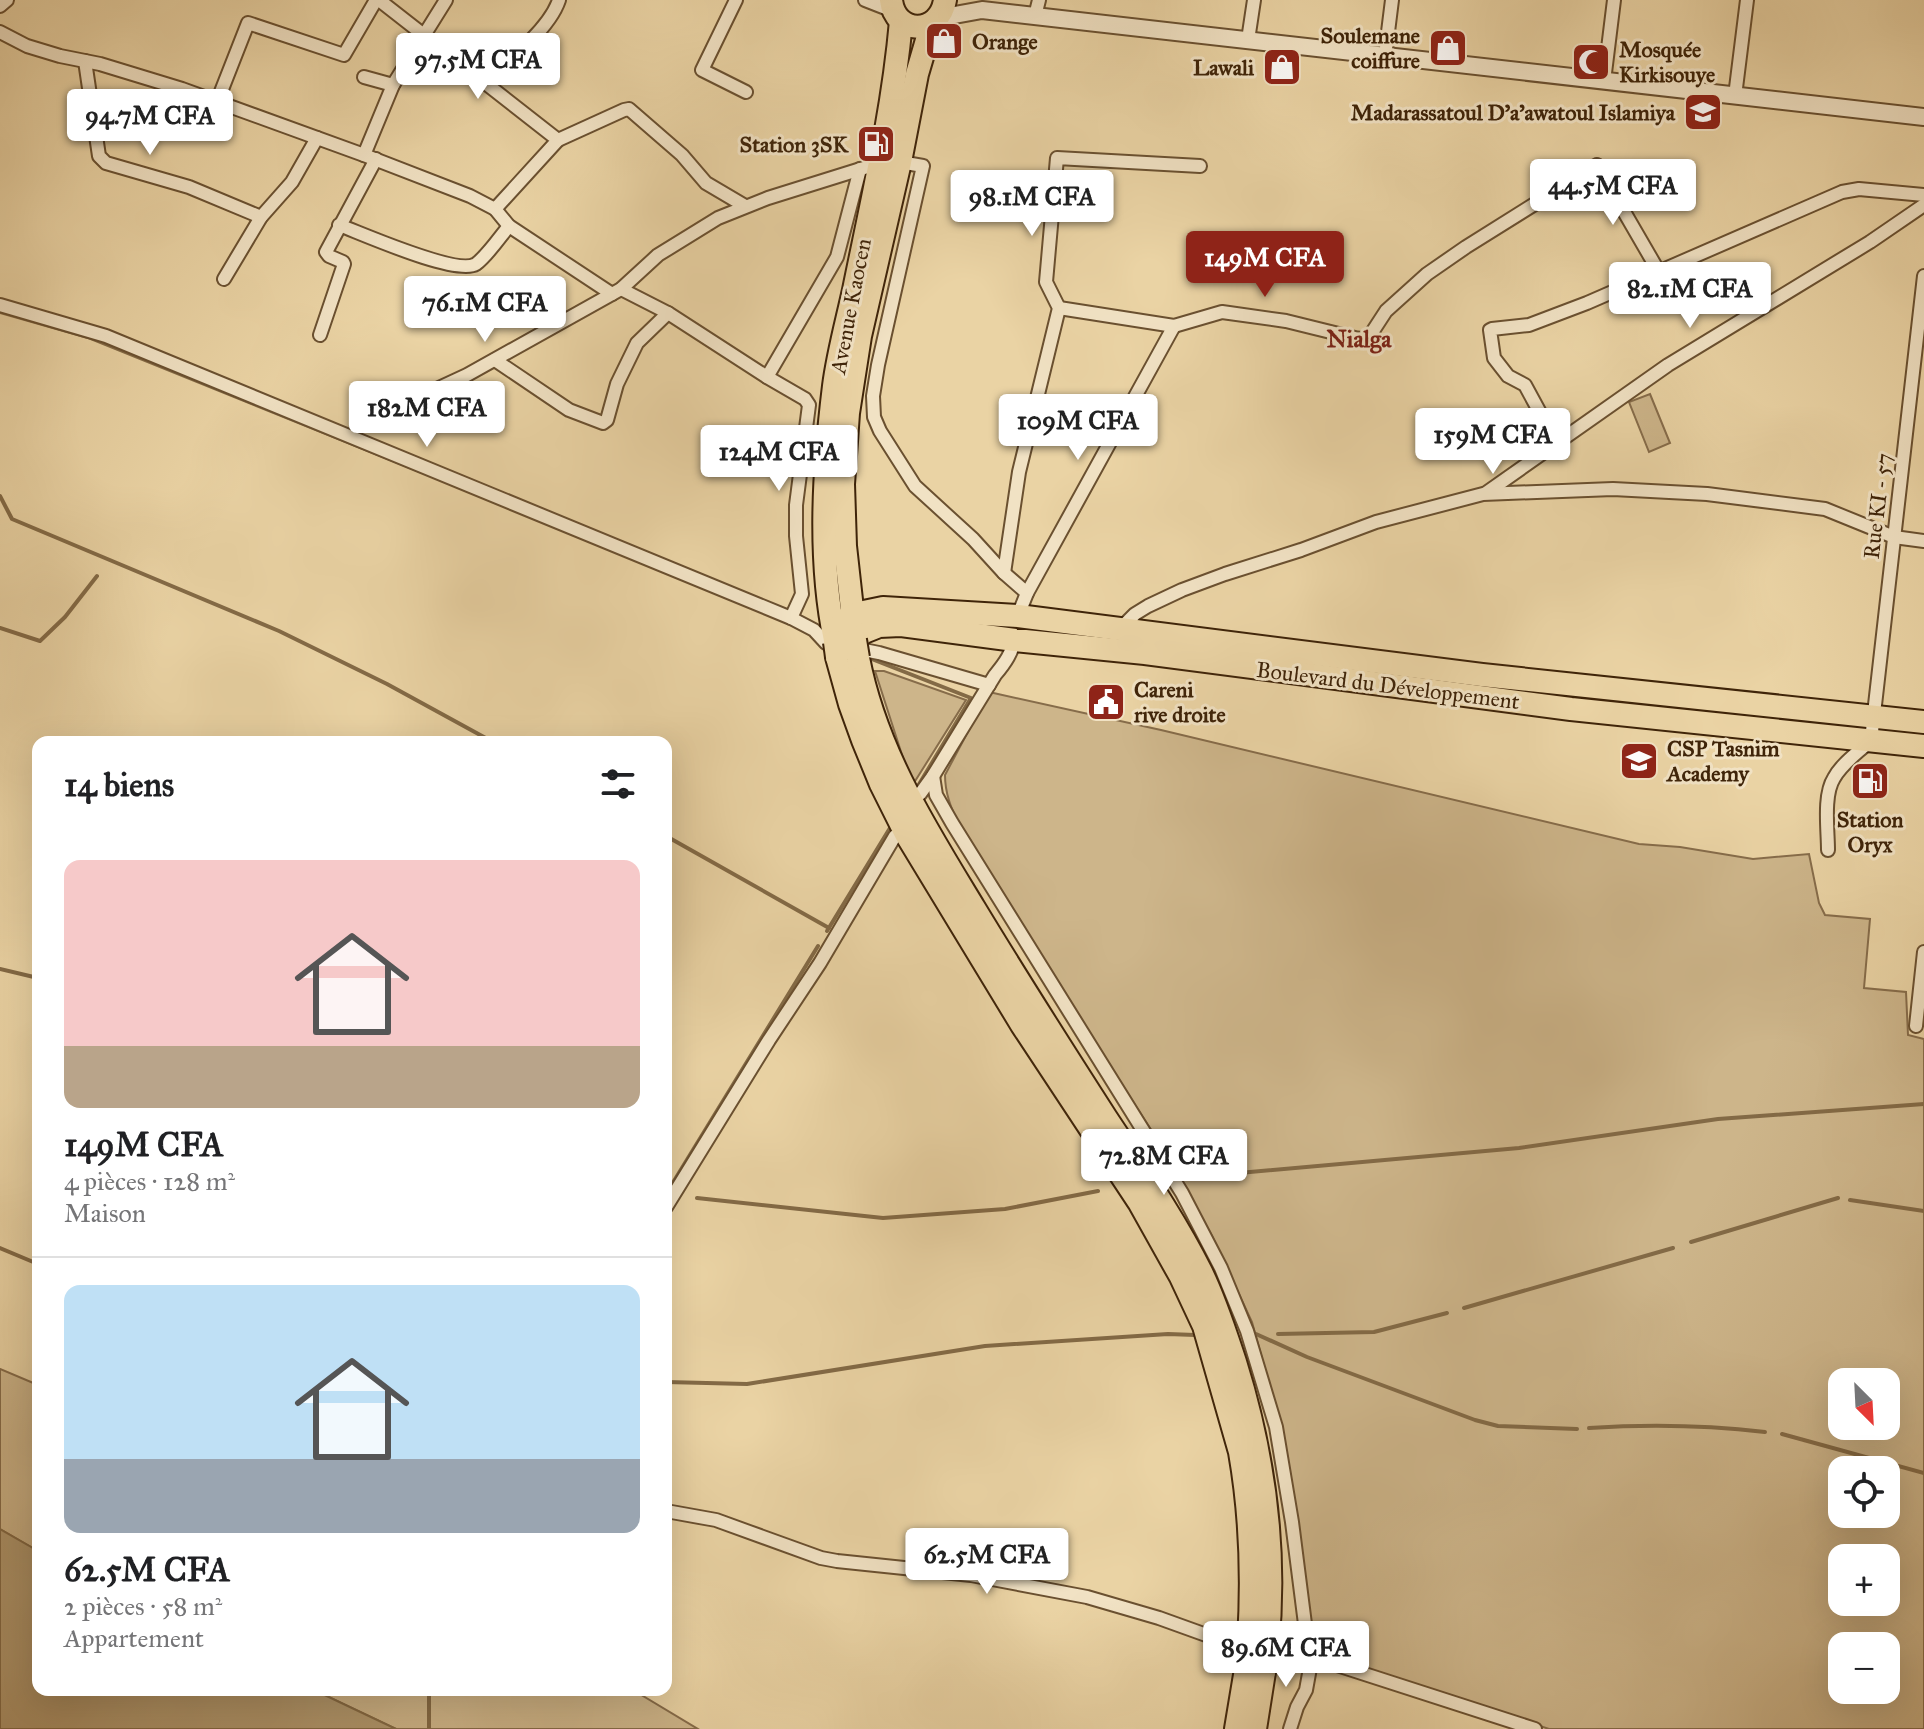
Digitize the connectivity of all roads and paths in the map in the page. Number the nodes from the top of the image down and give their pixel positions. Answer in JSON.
{"nodes":[{"id":1,"x":7,"y":0,"type":"edge"},
{"id":2,"x":378,"y":0,"type":"edge"},
{"id":3,"x":446,"y":0,"type":"edge"},
{"id":4,"x":559,"y":0,"type":"edge"},
{"id":5,"x":736,"y":0,"type":"edge"},
{"id":6,"x":865,"y":0,"type":"edge"},
{"id":7,"x":959,"y":0,"type":"edge"},
{"id":8,"x":1254,"y":0,"type":"edge"},
{"id":9,"x":1392,"y":0,"type":"edge"},
{"id":10,"x":1614,"y":0,"type":"edge"},
{"id":11,"x":1747,"y":0,"type":"edge"},
{"id":12,"x":0,"y":6,"type":"edge"},
{"id":13,"x":1037,"y":8,"type":"edge"},
{"id":14,"x":895,"y":10,"type":"edge"},
{"id":15,"x":982,"y":10,"type":"junction"},
{"id":16,"x":938,"y":14,"type":"edge"},
{"id":17,"x":0,"y":32,"type":"edge"},
{"id":18,"x":424,"y":35,"type":"junction"},
{"id":19,"x":1248,"y":40,"type":"junction"},
{"id":20,"x":1385,"y":56,"type":"junction"},
{"id":21,"x":85,"y":61,"type":"junction"},
{"id":22,"x":364,"y":77,"type":"dead end"},
{"id":23,"x":1604,"y":81,"type":"junction"},
{"id":24,"x":483,"y":82,"type":"junction"},
{"id":25,"x":393,"y":85,"type":"junction"},
{"id":26,"x":746,"y":92,"type":"dead end"},
{"id":27,"x":1735,"y":96,"type":"junction"},
{"id":28,"x":217,"y":102,"type":"junction"},
{"id":29,"x":1924,"y":117,"type":"edge"},
{"id":30,"x":317,"y":138,"type":"junction"},
{"id":31,"x":558,"y":140,"type":"junction"},
{"id":32,"x":370,"y":157,"type":"junction"},
{"id":33,"x":880,"y":165,"type":"junction"},
{"id":34,"x":1200,"y":166,"type":"dead end"},
{"id":35,"x":1924,"y":195,"type":"edge"},
{"id":36,"x":1924,"y":205,"type":"edge"},
{"id":37,"x":745,"y":206,"type":"junction"},
{"id":38,"x":495,"y":209,"type":"junction"},
{"id":39,"x":261,"y":217,"type":"junction"},
{"id":40,"x":339,"y":225,"type":"junction"},
{"id":41,"x":509,"y":226,"type":"junction"},
{"id":42,"x":1659,"y":272,"type":"junction"},
{"id":43,"x":1924,"y":276,"type":"edge"},
{"id":44,"x":224,"y":279,"type":"dead end"},
{"id":45,"x":617,"y":291,"type":"junction"},
{"id":46,"x":0,"y":305,"type":"edge"},
{"id":47,"x":1059,"y":308,"type":"junction"},
{"id":48,"x":668,"y":313,"type":"junction"},
{"id":49,"x":1174,"y":326,"type":"junction"},
{"id":50,"x":320,"y":335,"type":"dead end"},
{"id":51,"x":495,"y":360,"type":"junction"},
{"id":52,"x":767,"y":377,"type":"junction"},
{"id":53,"x":1908,"y":418,"type":"junction"},
{"id":54,"x":1924,"y":419,"type":"edge"},
{"id":55,"x":387,"y":422,"type":"dead end"},
{"id":56,"x":1557,"y":444,"type":"junction"},
{"id":57,"x":1483,"y":494,"type":"junction"},
{"id":58,"x":1894,"y":537,"type":"junction"},
{"id":59,"x":1924,"y":541,"type":"edge"},
{"id":60,"x":1004,"y":573,"type":"junction"},
{"id":61,"x":848,"y":574,"type":"junction"},
{"id":62,"x":1027,"y":593,"type":"junction"},
{"id":63,"x":883,"y":608,"type":"junction"},
{"id":64,"x":853,"y":616,"type":"junction"},
{"id":65,"x":1018,"y":616,"type":"junction"},
{"id":66,"x":791,"y":618,"type":"junction"},
{"id":67,"x":1119,"y":630,"type":"junction"},
{"id":68,"x":1015,"y":640,"type":"junction"},
{"id":69,"x":846,"y":646,"type":"junction"},
{"id":70,"x":1194,"y":649,"type":"junction"},
{"id":71,"x":1260,"y":658,"type":"junction"},
{"id":72,"x":989,"y":685,"type":"junction"},
{"id":73,"x":1873,"y":716,"type":"junction"},
{"id":74,"x":1924,"y":722,"type":"edge"},
{"id":75,"x":1871,"y":740,"type":"junction"},
{"id":76,"x":1924,"y":746,"type":"edge"},
{"id":77,"x":933,"y":776,"type":"junction"},
{"id":78,"x":920,"y":794,"type":"dead end"},
{"id":79,"x":895,"y":836,"type":"dead end"},
{"id":80,"x":1828,"y":850,"type":"dead end"},
{"id":81,"x":1924,"y":952,"type":"edge"},
{"id":82,"x":1916,"y":1026,"type":"dead end"},
{"id":83,"x":672,"y":1197,"type":"edge"},
{"id":84,"x":672,"y":1512,"type":"edge"},
{"id":85,"x":1257,"y":1656,"type":"junction"},
{"id":86,"x":1312,"y":1657,"type":"junction"},
{"id":87,"x":1236,"y":1729,"type":"edge"},
{"id":88,"x":1255,"y":1729,"type":"edge"},
{"id":89,"x":1290,"y":1729,"type":"edge"},
{"id":90,"x":1535,"y":1729,"type":"edge"}],
"edges":[{"from":1,"to":12,"type":"street"},
{"from":2,"to":18,"type":"street"},
{"from":2,"to":28,"type":"street"},
{"from":3,"to":18,"type":"street"},
{"from":4,"to":24,"type":"street"},
{"from":5,"to":26,"type":"street"},
{"from":6,"to":14,"type":"street"},
{"from":7,"to":15,"type":"street"},
{"from":8,"to":19,"type":"street"},
{"from":9,"to":20,"type":"street"},
{"from":10,"to":23,"type":"street"},
{"from":11,"to":27,"type":"street"},
{"from":13,"to":15,"type":"street"},
{"from":13,"to":19,"type":"street"},
{"from":14,"to":16,"type":"highway"},
{"from":14,"to":33,"type":"highway","name":"Avenue Kaocen"},
{"from":15,"to":16,"type":"street"},
{"from":16,"to":33,"type":"highway","name":"Avenue Kaocen"},
{"from":17,"to":21,"type":"street"},
{"from":18,"to":24,"type":"street"},
{"from":18,"to":25,"type":"street"},
{"from":19,"to":20,"type":"street"},
{"from":20,"to":23,"type":"street"},
{"from":21,"to":28,"type":"street"},
{"from":21,"to":39,"type":"street"},
{"from":22,"to":25,"type":"street"},
{"from":23,"to":27,"type":"street"},
{"from":24,"to":31,"type":"street"},
{"from":25,"to":32,"type":"street"},
{"from":27,"to":29,"type":"street"},
{"from":28,"to":30,"type":"street"},
{"from":30,"to":32,"type":"street"},
{"from":30,"to":39,"type":"street"},
{"from":31,"to":37,"type":"street"},
{"from":31,"to":38,"type":"street"},
{"from":32,"to":38,"type":"street"},
{"from":32,"to":40,"type":"street"},
{"from":33,"to":37,"type":"street"},
{"from":33,"to":52,"type":"street"},
{"from":33,"to":60,"type":"street"},
{"from":33,"to":61,"type":"highway","name":"Avenue Kaocen"},
{"from":33,"to":69,"type":"highway","name":"Avenue Kaocen"},
{"from":34,"to":47,"type":"street"},
{"from":35,"to":42,"type":"street"},
{"from":36,"to":56,"type":"street"},
{"from":37,"to":45,"type":"street"},
{"from":38,"to":41,"type":"street"},
{"from":39,"to":44,"type":"street"},
{"from":40,"to":41,"type":"street"},
{"from":40,"to":50,"type":"street"},
{"from":41,"to":45,"type":"street"},
{"from":42,"to":49,"type":"street"},
{"from":42,"to":56,"type":"street"},
{"from":43,"to":53,"type":"street","name":"Rue KI - 57"},
{"from":45,"to":48,"type":"street"},
{"from":45,"to":51,"type":"street"},
{"from":46,"to":66,"type":"street"},
{"from":47,"to":49,"type":"street"},
{"from":47,"to":60,"type":"street"},
{"from":48,"to":51,"type":"street"},
{"from":48,"to":52,"type":"street"},
{"from":49,"to":62,"type":"street"},
{"from":51,"to":55,"type":"street"},
{"from":52,"to":66,"type":"street"},
{"from":53,"to":54,"type":"street"},
{"from":53,"to":58,"type":"street","name":"Rue KI - 57"},
{"from":56,"to":57,"type":"street"},
{"from":57,"to":58,"type":"street"},
{"from":57,"to":67,"type":"street"},
{"from":58,"to":59,"type":"street"},
{"from":58,"to":73,"type":"street","name":"Rue KI - 57"},
{"from":60,"to":62,"type":"street"},
{"from":61,"to":63,"type":"highway"},
{"from":61,"to":64,"type":"highway","name":"Avenue Kaocen"},
{"from":62,"to":65,"type":"street"},
{"from":63,"to":64,"type":"highway","name":"Boulevard du Développement"},
{"from":63,"to":65,"type":"highway","name":"Boulevard du Développement"},
{"from":64,"to":69,"type":"highway","name":"Avenue Kaocen"},
{"from":65,"to":67,"type":"highway","name":"Boulevard du Développement"},
{"from":65,"to":68,"type":"street"},
{"from":66,"to":72,"type":"street"},
{"from":67,"to":70,"type":"highway","name":"Boulevard du Développement"},
{"from":68,"to":69,"type":"highway","name":"Boulevard du Développement"},
{"from":68,"to":70,"type":"highway","name":"Boulevard du Développement"},
{"from":68,"to":72,"type":"street"},
{"from":69,"to":85,"type":"highway"},
{"from":70,"to":71,"type":"highway","name":"Boulevard du Développement"},
{"from":71,"to":73,"type":"highway","name":"Boulevard du Développement"},
{"from":71,"to":75,"type":"highway","name":"Boulevard du Développement"},
{"from":72,"to":77,"type":"street"},
{"from":73,"to":74,"type":"highway","name":"Boulevard du Développement"},
{"from":73,"to":75,"type":"street","name":"Rue KI - 57"},
{"from":75,"to":76,"type":"highway","name":"Boulevard du Développement"},
{"from":75,"to":80,"type":"street"},
{"from":77,"to":78,"type":"street"},
{"from":77,"to":86,"type":"street"},
{"from":79,"to":83,"type":"street"},
{"from":81,"to":82,"type":"street"},
{"from":84,"to":86,"type":"street"},
{"from":85,"to":87,"type":"highway"},
{"from":85,"to":88,"type":"highway"},
{"from":86,"to":89,"type":"street"},
{"from":86,"to":90,"type":"street"}]}
